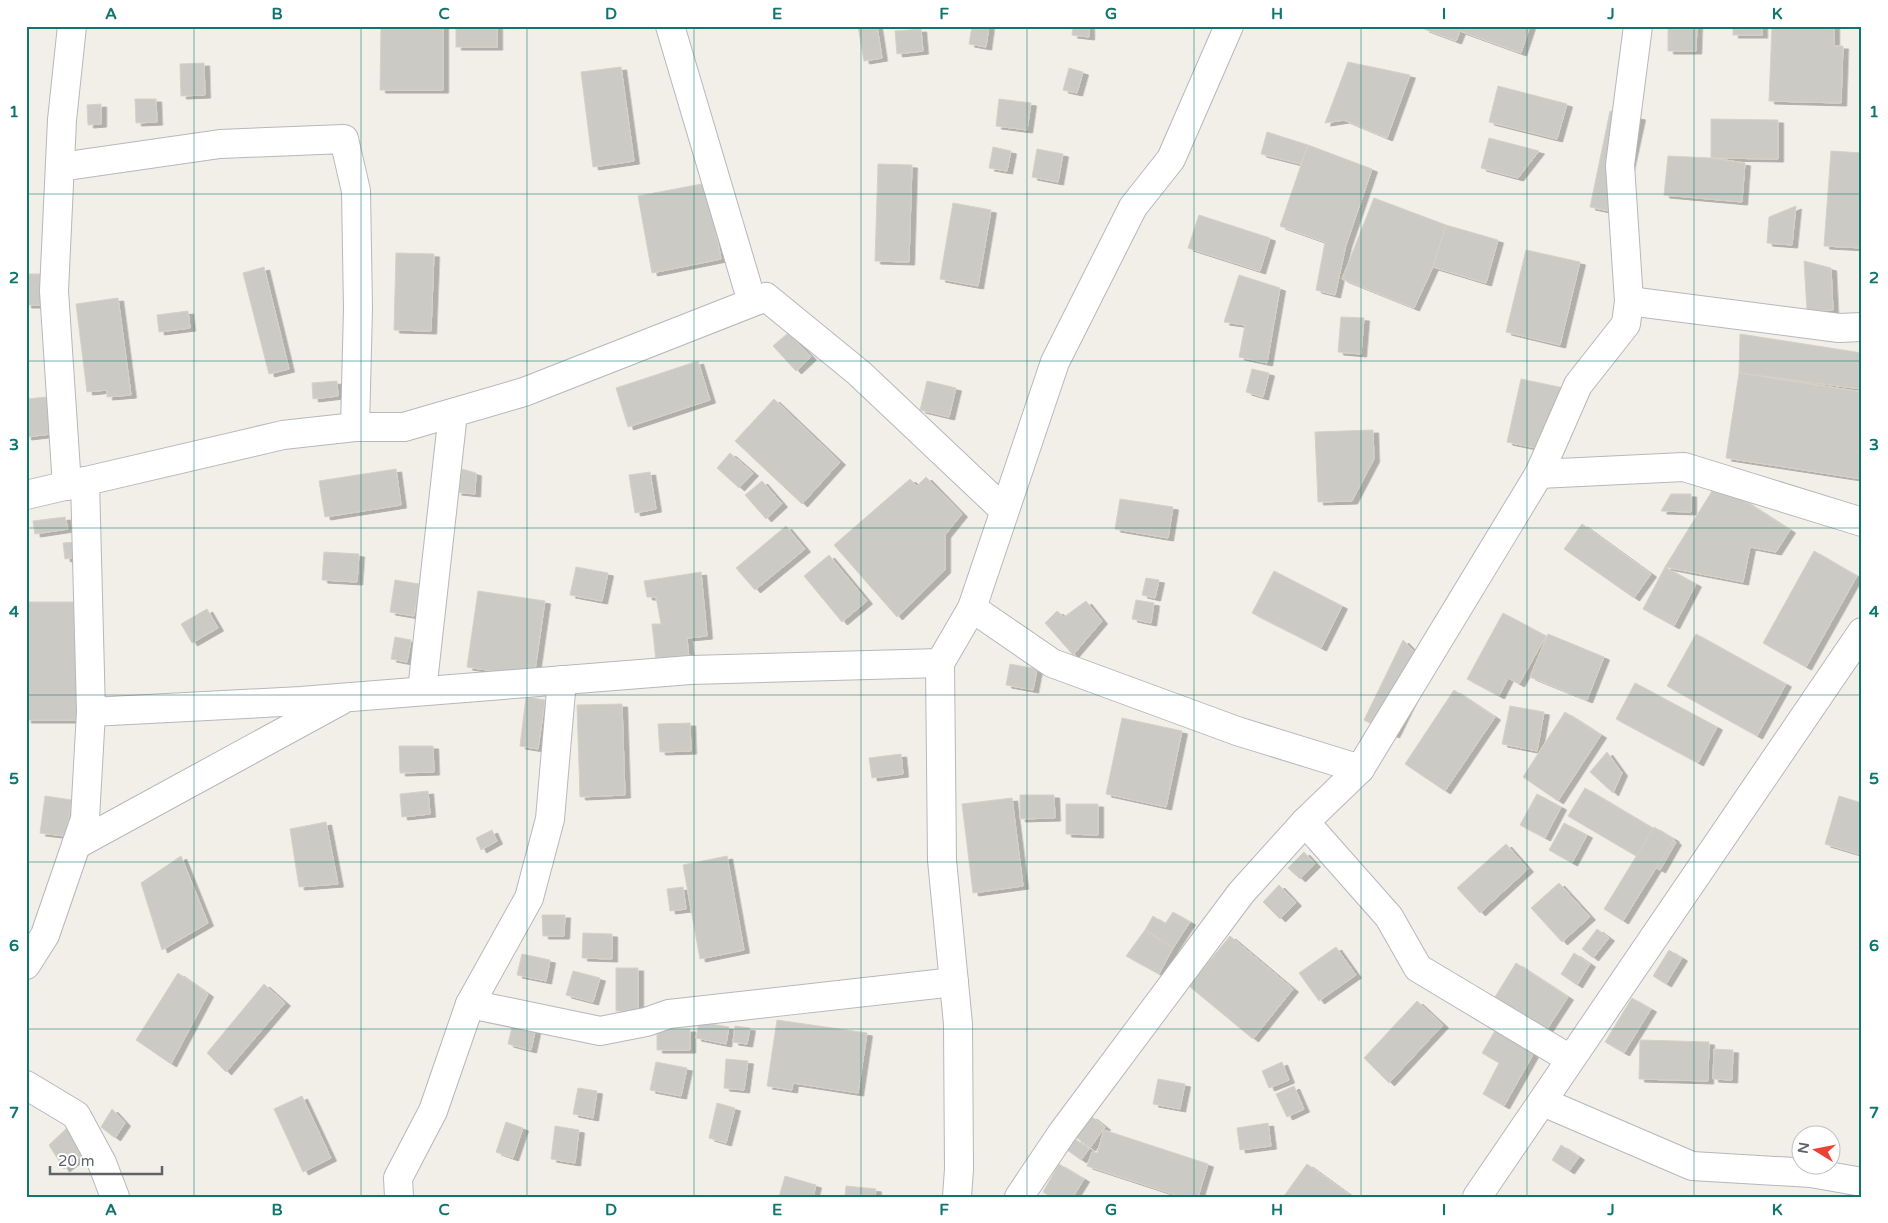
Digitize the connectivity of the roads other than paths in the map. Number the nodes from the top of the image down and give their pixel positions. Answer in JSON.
{"nodes":[{"id":1,"x":72,"y":26,"type":"edge"},
{"id":2,"x":670,"y":26,"type":"edge"},
{"id":3,"x":1229,"y":26,"type":"edge"},
{"id":4,"x":1638,"y":26,"type":"edge"},
{"id":5,"x":60,"y":167,"type":"junction"},
{"id":6,"x":1629,"y":301,"type":"junction"},
{"id":7,"x":752,"y":302,"type":"junction"},
{"id":8,"x":1862,"y":327,"type":"edge"},
{"id":9,"x":453,"y":413,"type":"junction"},
{"id":10,"x":354,"y":427,"type":"junction"},
{"id":11,"x":1539,"y":474,"type":"junction"},
{"id":12,"x":76,"y":484,"type":"junction"},
{"id":13,"x":26,"y":495,"type":"edge"},
{"id":14,"x":1004,"y":510,"type":"junction"},
{"id":15,"x":1862,"y":522,"type":"edge"},
{"id":16,"x":972,"y":608,"type":"junction"},
{"id":17,"x":1862,"y":632,"type":"edge"},
{"id":18,"x":940,"y":663,"type":"junction"},
{"id":19,"x":562,"y":680,"type":"junction"},
{"id":20,"x":422,"y":691,"type":"junction"},
{"id":21,"x":348,"y":697,"type":"junction"},
{"id":22,"x":91,"y":712,"type":"junction"},
{"id":23,"x":1360,"y":769,"type":"junction"},
{"id":24,"x":1305,"y":822,"type":"junction"},
{"id":25,"x":76,"y":845,"type":"junction"},
{"id":26,"x":26,"y":965,"type":"edge"},
{"id":27,"x":954,"y":982,"type":"junction"},
{"id":28,"x":470,"y":1004,"type":"junction"},
{"id":29,"x":1570,"y":1059,"type":"junction"},
{"id":30,"x":26,"y":1085,"type":"edge"},
{"id":31,"x":1542,"y":1102,"type":"junction"},
{"id":32,"x":1862,"y":1182,"type":"edge"},
{"id":33,"x":1812,"y":1185,"type":"edge"},
{"id":34,"x":115,"y":1197,"type":"edge"},
{"id":35,"x":399,"y":1197,"type":"edge"},
{"id":36,"x":957,"y":1197,"type":"edge"},
{"id":37,"x":1019,"y":1197,"type":"edge"},
{"id":38,"x":1477,"y":1197,"type":"edge"}],
"edges":[{"from":1,"to":5,"type":"street"},
{"from":2,"to":7,"type":"street"},
{"from":3,"to":14,"type":"street"},
{"from":4,"to":6,"type":"street"},
{"from":5,"to":10,"type":"street"},
{"from":5,"to":12,"type":"street"},
{"from":6,"to":8,"type":"street"},
{"from":6,"to":11,"type":"street"},
{"from":7,"to":9,"type":"street"},
{"from":7,"to":14,"type":"street"},
{"from":9,"to":10,"type":"street"},
{"from":9,"to":20,"type":"street"},
{"from":10,"to":12,"type":"street"},
{"from":11,"to":15,"type":"street"},
{"from":11,"to":23,"type":"street"},
{"from":12,"to":13,"type":"street"},
{"from":12,"to":22,"type":"street"},
{"from":14,"to":16,"type":"street"},
{"from":16,"to":18,"type":"street"},
{"from":16,"to":23,"type":"street"},
{"from":17,"to":29,"type":"street"},
{"from":18,"to":19,"type":"street"},
{"from":18,"to":27,"type":"street"},
{"from":19,"to":20,"type":"street"},
{"from":19,"to":28,"type":"street"},
{"from":20,"to":21,"type":"street"},
{"from":21,"to":22,"type":"street"},
{"from":21,"to":25,"type":"street"},
{"from":22,"to":25,"type":"street"},
{"from":23,"to":24,"type":"street"},
{"from":24,"to":29,"type":"street"},
{"from":24,"to":37,"type":"street"},
{"from":25,"to":26,"type":"street"},
{"from":27,"to":28,"type":"street"},
{"from":27,"to":36,"type":"street"},
{"from":28,"to":35,"type":"street"},
{"from":29,"to":31,"type":"street"},
{"from":30,"to":34,"type":"street"},
{"from":31,"to":33,"type":"street"},
{"from":31,"to":38,"type":"street"},
{"from":32,"to":33,"type":"street"}]}
